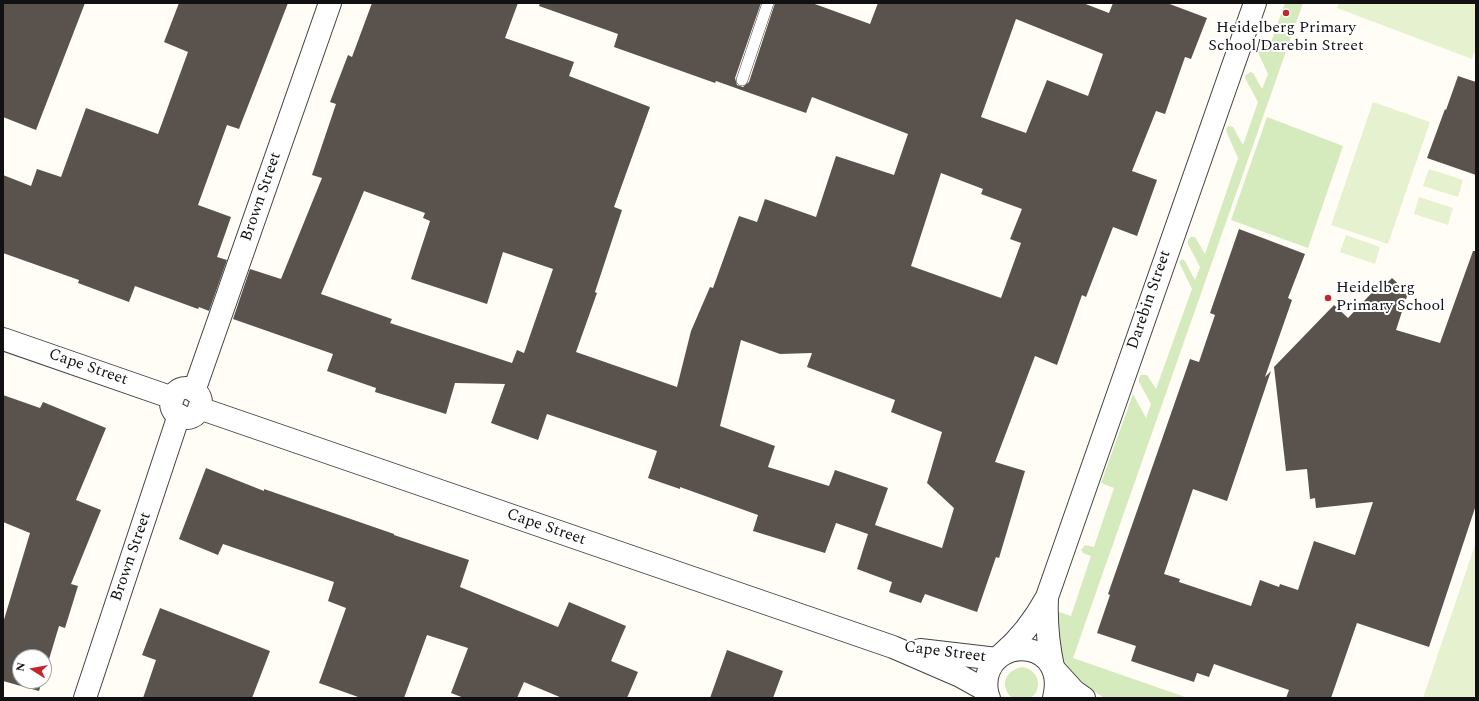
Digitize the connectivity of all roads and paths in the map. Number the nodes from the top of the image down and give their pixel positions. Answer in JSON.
{"nodes":[{"id":1,"x":330,"y":3,"type":"edge"},
{"id":2,"x":768,"y":3,"type":"edge"},
{"id":3,"x":1255,"y":3,"type":"edge"},
{"id":4,"x":742,"y":80,"type":"dead end"},
{"id":5,"x":3,"y":339,"type":"edge"},
{"id":6,"x":186,"y":403,"type":"junction"},
{"id":7,"x":1047,"y":597,"type":"junction"},
{"id":8,"x":893,"y":647,"type":"junction"},
{"id":9,"x":999,"y":657,"type":"junction"},
{"id":10,"x":1053,"y":668,"type":"junction"},
{"id":11,"x":988,"y":695,"type":"edge"},
{"id":12,"x":84,"y":698,"type":"edge"},
{"id":13,"x":1054,"y":698,"type":"edge"},
{"id":14,"x":1084,"y":698,"type":"edge"}],
"edges":[{"from":1,"to":6,"type":"street","name":"Brown Street"},
{"from":2,"to":4,"type":"lane"},
{"from":3,"to":7,"type":"street","name":"Darebin Street"},
{"from":5,"to":6,"type":"street","name":"Cape Street"},
{"from":6,"to":8,"type":"street","name":"Cape Street"},
{"from":6,"to":12,"type":"street","name":"Brown Street"},
{"from":7,"to":9,"type":"street","name":"Darebin Street"},
{"from":7,"to":10,"type":"street","name":"Darebin Street"},
{"from":8,"to":9,"type":"street","name":"Cape Street"},
{"from":8,"to":11,"type":"street","name":"Cape Street"},
{"from":9,"to":10,"type":"street"},
{"from":9,"to":11,"type":"street","name":"Darebin Street"},
{"from":10,"to":13,"type":"street","name":"Darebin Street"},
{"from":10,"to":14,"type":"street"}]}
